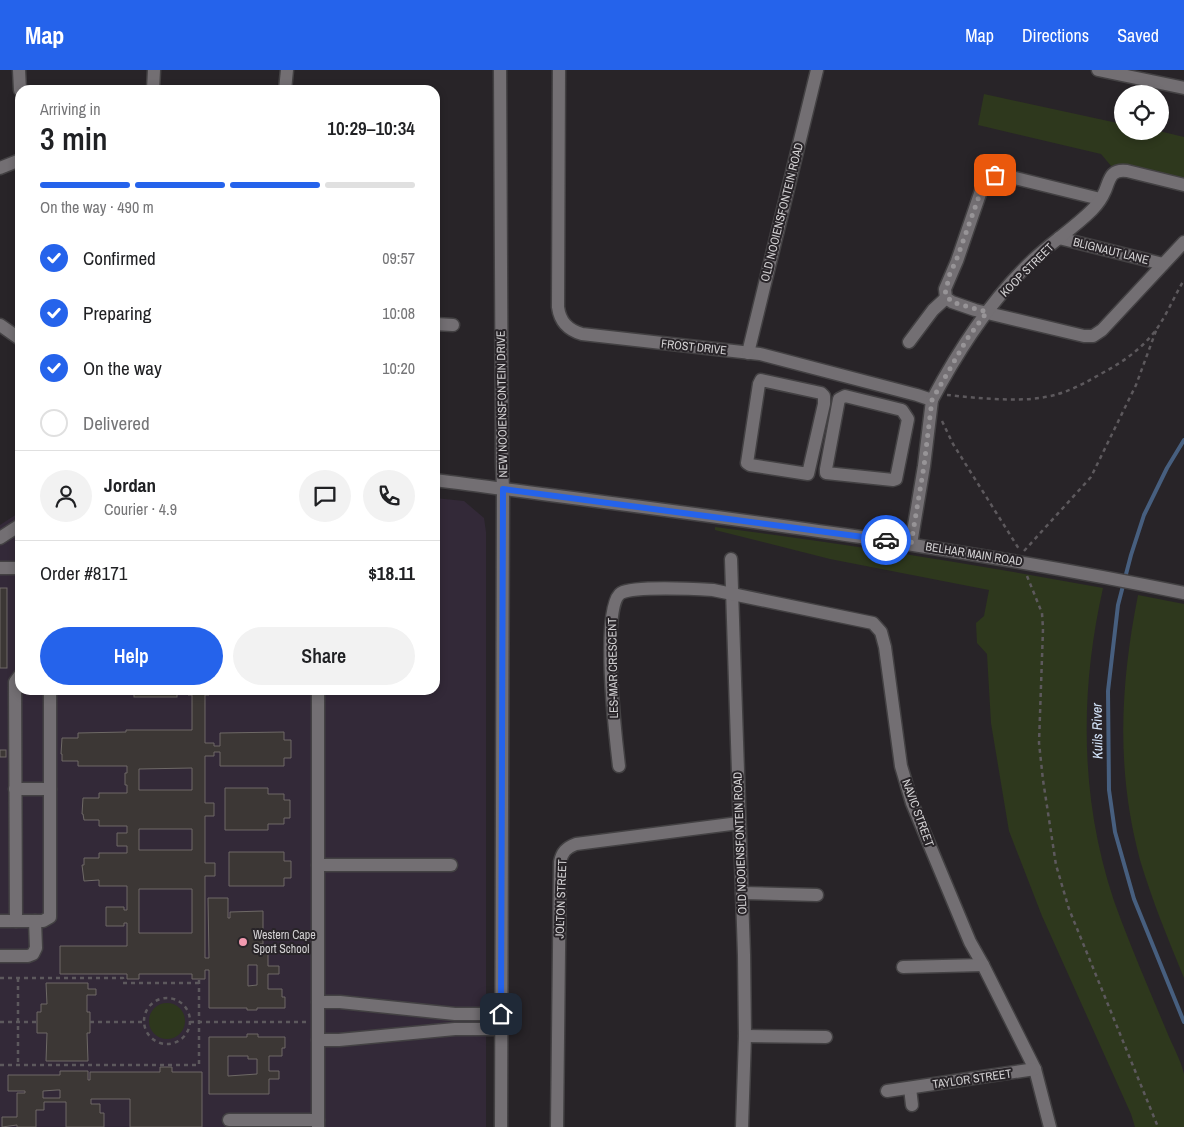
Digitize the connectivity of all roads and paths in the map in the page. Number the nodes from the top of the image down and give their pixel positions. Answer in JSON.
{"nodes":[{"id":1,"x":19,"y":70,"type":"edge"},
{"id":2,"x":154,"y":70,"type":"edge"},
{"id":3,"x":287,"y":70,"type":"edge"},
{"id":4,"x":500,"y":70,"type":"edge"},
{"id":5,"x":559,"y":70,"type":"edge"},
{"id":6,"x":817,"y":70,"type":"edge"},
{"id":7,"x":1098,"y":70,"type":"edge"},
{"id":8,"x":1124,"y":73,"type":"edge"},
{"id":9,"x":20,"y":85,"type":"edge"},
{"id":10,"x":153,"y":85,"type":"edge"},
{"id":11,"x":286,"y":85,"type":"edge"},
{"id":12,"x":1184,"y":88,"type":"edge"},
{"id":13,"x":15,"y":162,"type":"edge"},
{"id":14,"x":0,"y":168,"type":"edge"},
{"id":15,"x":1184,"y":185,"type":"edge"},
{"id":16,"x":1100,"y":199,"type":"junction"},
{"id":17,"x":1059,"y":238,"type":"junction"},
{"id":18,"x":1184,"y":242,"type":"edge"},
{"id":19,"x":1163,"y":264,"type":"junction"},
{"id":20,"x":1184,"y":280,"type":"edge"},
{"id":21,"x":946,"y":298,"type":"junction"},
{"id":22,"x":987,"y":312,"type":"junction"},
{"id":23,"x":440,"y":324,"type":"edge"},
{"id":24,"x":0,"y":325,"type":"edge"},
{"id":25,"x":453,"y":325,"type":"dead end"},
{"id":26,"x":1157,"y":328,"type":"junction"},
{"id":27,"x":15,"y":336,"type":"edge"},
{"id":28,"x":909,"y":342,"type":"dead end"},
{"id":29,"x":748,"y":353,"type":"junction"},
{"id":30,"x":799,"y":364,"type":"junction"},
{"id":31,"x":856,"y":379,"type":"junction"},
{"id":32,"x":792,"y":386,"type":"junction"},
{"id":33,"x":851,"y":398,"type":"junction"},
{"id":34,"x":933,"y":401,"type":"junction"},
{"id":35,"x":440,"y":481,"type":"edge"},
{"id":36,"x":503,"y":489,"type":"junction"},
{"id":37,"x":15,"y":532,"type":"edge"},
{"id":38,"x":0,"y":538,"type":"edge"},
{"id":39,"x":911,"y":544,"type":"junction"},
{"id":40,"x":731,"y":559,"type":"dead end"},
{"id":41,"x":0,"y":568,"type":"edge"},
{"id":42,"x":15,"y":568,"type":"edge"},
{"id":43,"x":1026,"y":572,"type":"dead end"},
{"id":44,"x":1182,"y":592,"type":"edge"},
{"id":45,"x":731,"y":593,"type":"junction"},
{"id":46,"x":15,"y":682,"type":"edge"},
{"id":47,"x":15,"y":695,"type":"edge"},
{"id":48,"x":15,"y":695,"type":"edge"},
{"id":49,"x":50,"y":695,"type":"edge"},
{"id":50,"x":318,"y":695,"type":"edge"},
{"id":51,"x":619,"y":766,"type":"dead end"},
{"id":52,"x":15,"y":789,"type":"junction"},
{"id":53,"x":50,"y":789,"type":"junction"},
{"id":54,"x":739,"y":823,"type":"junction"},
{"id":55,"x":318,"y":865,"type":"junction"},
{"id":56,"x":451,"y":865,"type":"dead end"},
{"id":57,"x":742,"y":894,"type":"junction"},
{"id":58,"x":817,"y":894,"type":"dead end"},
{"id":59,"x":0,"y":921,"type":"edge"},
{"id":60,"x":16,"y":921,"type":"junction"},
{"id":61,"x":35,"y":921,"type":"junction"},
{"id":62,"x":0,"y":956,"type":"edge"},
{"id":63,"x":983,"y":965,"type":"junction"},
{"id":64,"x":903,"y":967,"type":"dead end"},
{"id":65,"x":0,"y":978,"type":"edge"},
{"id":66,"x":18,"y":978,"type":"junction"},
{"id":67,"x":318,"y":1002,"type":"junction"},
{"id":68,"x":501,"y":1014,"type":"junction"},
{"id":69,"x":0,"y":1022,"type":"edge"},
{"id":70,"x":18,"y":1022,"type":"junction"},
{"id":71,"x":38,"y":1022,"type":"dead end"},
{"id":72,"x":90,"y":1022,"type":"dead end"},
{"id":73,"x":144,"y":1022,"type":"junction"},
{"id":74,"x":190,"y":1022,"type":"junction"},
{"id":75,"x":199,"y":1022,"type":"junction"},
{"id":76,"x":318,"y":1022,"type":"junction"},
{"id":77,"x":501,"y":1029,"type":"junction"},
{"id":78,"x":745,"y":1036,"type":"junction"},
{"id":79,"x":826,"y":1038,"type":"dead end"},
{"id":80,"x":318,"y":1040,"type":"junction"},
{"id":81,"x":0,"y":1065,"type":"edge"},
{"id":82,"x":18,"y":1065,"type":"junction"},
{"id":83,"x":1035,"y":1070,"type":"junction"},
{"id":84,"x":910,"y":1088,"type":"junction"},
{"id":85,"x":887,"y":1091,"type":"dead end"},
{"id":86,"x":912,"y":1106,"type":"dead end"},
{"id":87,"x":229,"y":1120,"type":"dead end"},
{"id":88,"x":280,"y":1124,"type":"edge"},
{"id":89,"x":318,"y":1124,"type":"edge"},
{"id":90,"x":501,"y":1127,"type":"edge"},
{"id":91,"x":557,"y":1127,"type":"edge"},
{"id":92,"x":742,"y":1127,"type":"edge"},
{"id":93,"x":1050,"y":1127,"type":"edge"},
{"id":94,"x":1158,"y":1127,"type":"edge"}],
"edges":[{"from":1,"to":9,"type":"street"},
{"from":2,"to":10,"type":"street"},
{"from":3,"to":11,"type":"street"},
{"from":4,"to":36,"type":"street","name":"NEW NOOIENSFONTEIN DRIVE"},
{"from":5,"to":29,"type":"street","name":"FROST DRIVE"},
{"from":6,"to":29,"type":"street","name":"OLD NOOIENSFONTEIN ROAD"},
{"from":7,"to":8,"type":"street"},
{"from":8,"to":12,"type":"street"},
{"from":13,"to":14,"type":"street"},
{"from":15,"to":16,"type":"street","name":"KOOP STREET"},
{"from":16,"to":17,"type":"street","name":"KOOP STREET"},
{"from":16,"to":21,"type":"street"},
{"from":17,"to":19,"type":"street","name":"BLIGNAUT LANE"},
{"from":17,"to":22,"type":"street","name":"KOOP STREET"},
{"from":18,"to":19,"type":"street"},
{"from":19,"to":22,"type":"street"},
{"from":20,"to":26,"type":"path"},
{"from":21,"to":22,"type":"street"},
{"from":21,"to":28,"type":"street"},
{"from":22,"to":34,"type":"street","name":"KOOP STREET"},
{"from":23,"to":25,"type":"street"},
{"from":24,"to":27,"type":"street"},
{"from":26,"to":34,"type":"path"},
{"from":26,"to":34,"type":"path"},
{"from":29,"to":30,"type":"street","name":"FROST DRIVE"},
{"from":30,"to":31,"type":"street","name":"FROST DRIVE"},
{"from":30,"to":32,"type":"street"},
{"from":31,"to":33,"type":"street"},
{"from":31,"to":34,"type":"street","name":"FROST DRIVE"},
{"from":32,"to":32,"type":"street"},
{"from":33,"to":33,"type":"street"},
{"from":34,"to":39,"type":"street"},
{"from":35,"to":36,"type":"street","name":"BELHAR MAIN ROAD"},
{"from":36,"to":39,"type":"street","name":"BELHAR MAIN ROAD"},
{"from":36,"to":68,"type":"street","name":"NEW NOOIENSFONTEIN DRIVE"},
{"from":37,"to":38,"type":"street"},
{"from":39,"to":44,"type":"street","name":"BELHAR MAIN ROAD"},
{"from":40,"to":45,"type":"street","name":"OLD NOOIENSFONTEIN ROAD"},
{"from":41,"to":42,"type":"street"},
{"from":43,"to":94,"type":"path"},
{"from":45,"to":51,"type":"street","name":"LES-MAR CRESCENT"},
{"from":45,"to":54,"type":"street","name":"OLD NOOIENSFONTEIN ROAD"},
{"from":45,"to":63,"type":"street","name":"NAVIC STREET"},
{"from":46,"to":47,"type":"street"},
{"from":48,"to":52,"type":"street"},
{"from":49,"to":53,"type":"street"},
{"from":50,"to":55,"type":"street"},
{"from":52,"to":53,"type":"street"},
{"from":52,"to":60,"type":"street"},
{"from":53,"to":61,"type":"street"},
{"from":54,"to":57,"type":"street","name":"OLD NOOIENSFONTEIN ROAD"},
{"from":54,"to":91,"type":"street","name":"JOLTON STREET"},
{"from":55,"to":56,"type":"street"},
{"from":55,"to":67,"type":"street"},
{"from":57,"to":58,"type":"street"},
{"from":57,"to":78,"type":"street","name":"OLD NOOIENSFONTEIN ROAD"},
{"from":59,"to":60,"type":"street"},
{"from":60,"to":61,"type":"street"},
{"from":61,"to":62,"type":"street"},
{"from":63,"to":64,"type":"street"},
{"from":63,"to":83,"type":"street","name":"NAVIC STREET"},
{"from":65,"to":66,"type":"path"},
{"from":66,"to":70,"type":"path"},
{"from":66,"to":75,"type":"path"},
{"from":67,"to":68,"type":"street"},
{"from":67,"to":76,"type":"street"},
{"from":68,"to":77,"type":"street","name":"NEW NOOIENSFONTEIN DRIVE"},
{"from":69,"to":70,"type":"path"},
{"from":70,"to":71,"type":"path"},
{"from":70,"to":82,"type":"path"},
{"from":72,"to":73,"type":"path"},
{"from":73,"to":74,"type":"path"},
{"from":73,"to":74,"type":"path"},
{"from":74,"to":75,"type":"path"},
{"from":75,"to":76,"type":"path"},
{"from":75,"to":82,"type":"path"},
{"from":76,"to":80,"type":"street"},
{"from":77,"to":80,"type":"street"},
{"from":77,"to":90,"type":"street","name":"NEW NOOIENSFONTEIN DRIVE"},
{"from":78,"to":79,"type":"street"},
{"from":78,"to":92,"type":"street","name":"OLD NOOIENSFONTEIN ROAD"},
{"from":80,"to":89,"type":"street"},
{"from":81,"to":82,"type":"path"},
{"from":83,"to":84,"type":"street","name":"TAYLOR STREET"},
{"from":83,"to":93,"type":"street","name":"NAVIC STREET"},
{"from":84,"to":85,"type":"street","name":"TAYLOR STREET"},
{"from":84,"to":86,"type":"street"},
{"from":87,"to":88,"type":"street"},
{"from":88,"to":89,"type":"street"}]}
